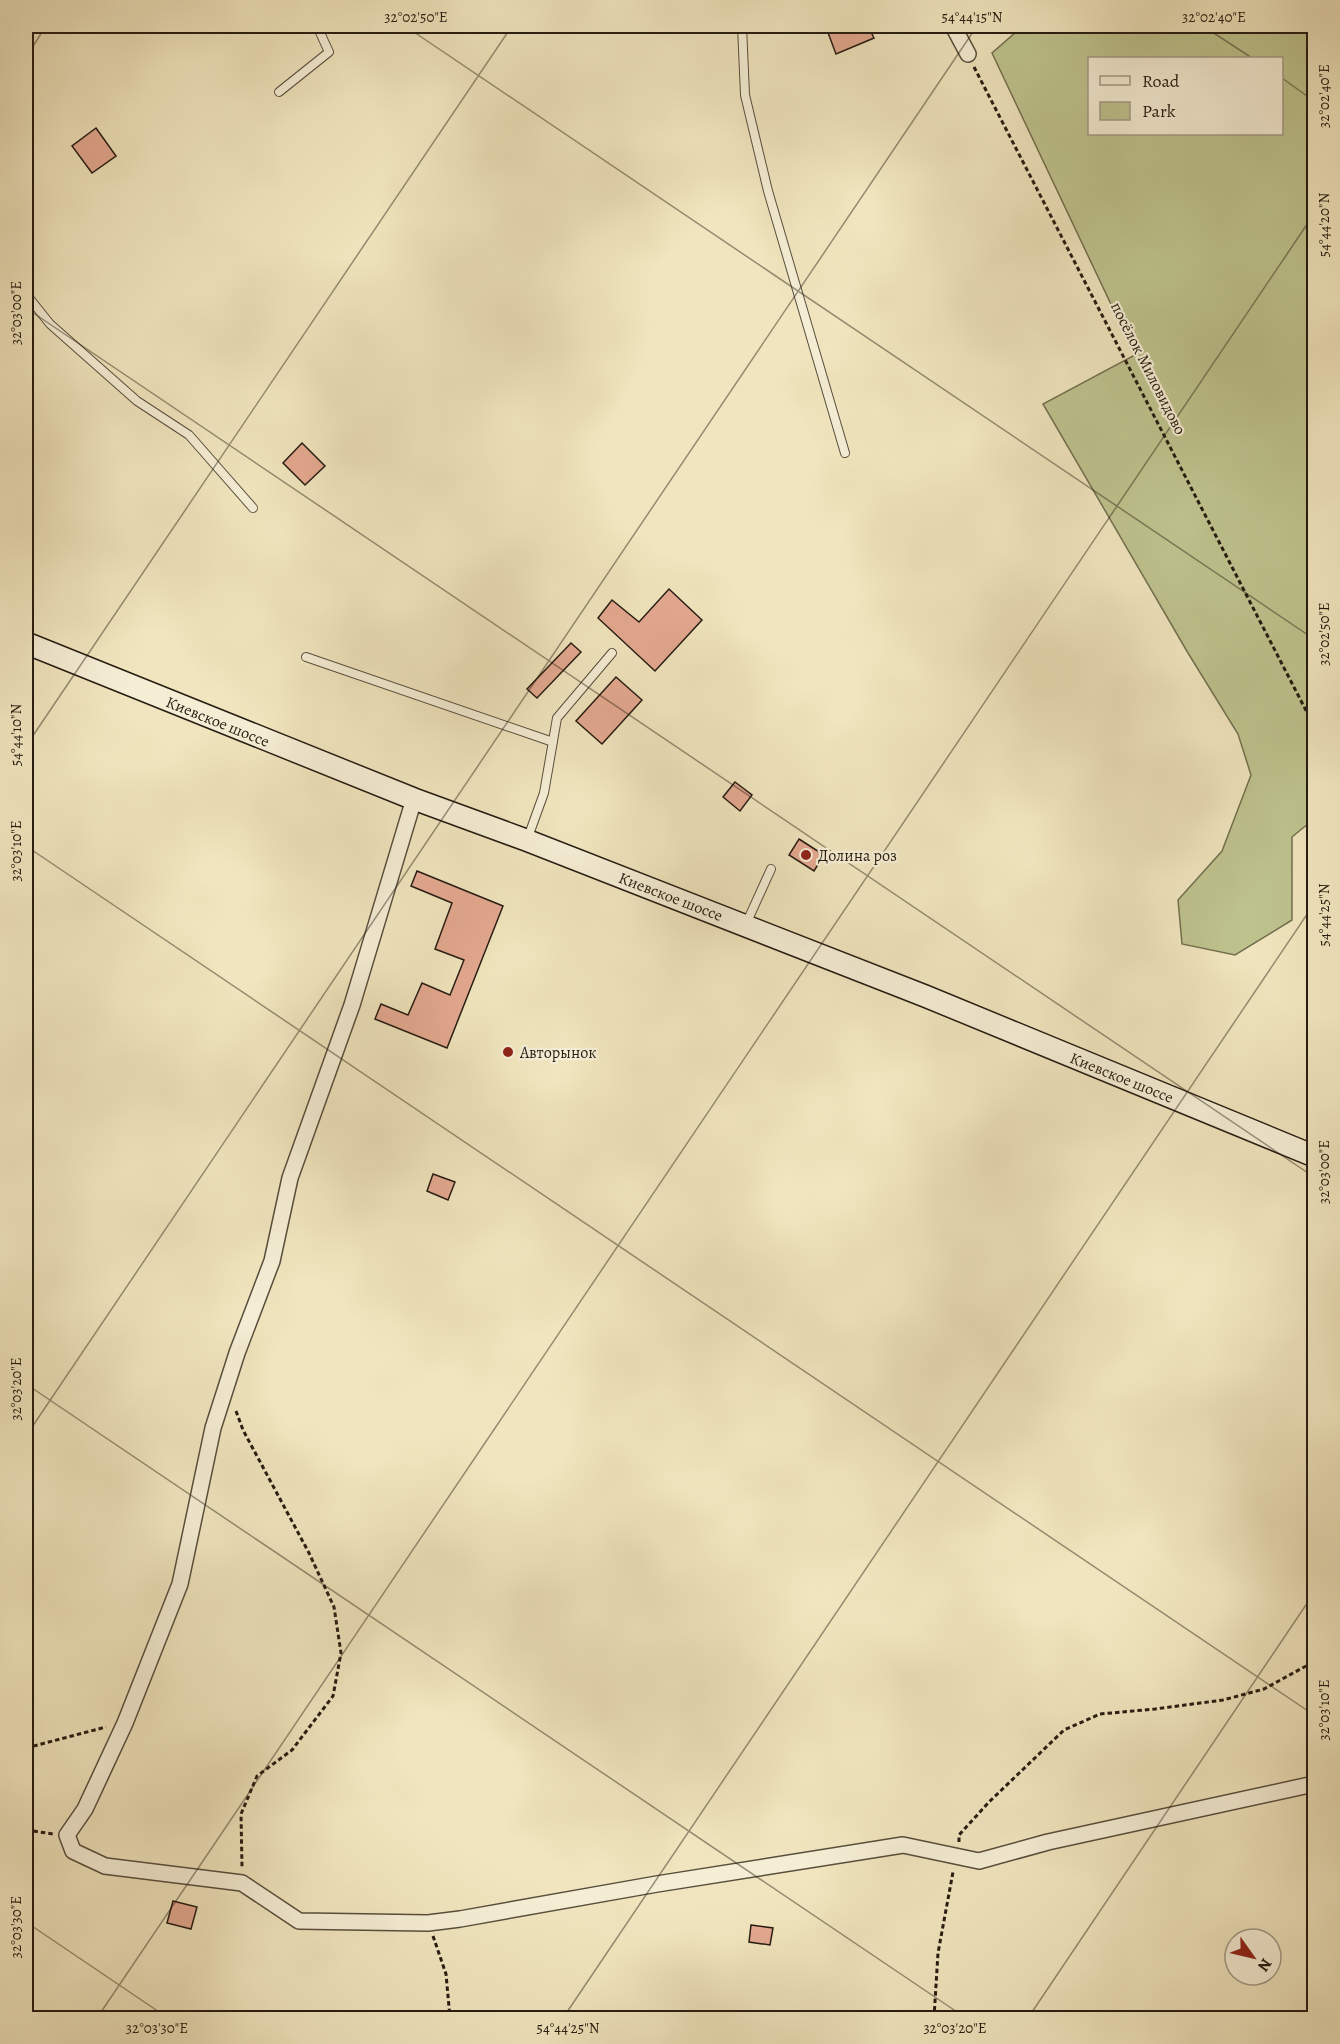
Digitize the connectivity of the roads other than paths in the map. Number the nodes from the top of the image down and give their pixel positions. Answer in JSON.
{"nodes":[{"id":1,"x":317,"y":26,"type":"edge"},
{"id":2,"x":742,"y":26,"type":"edge"},
{"id":3,"x":953,"y":26,"type":"edge"},
{"id":4,"x":968,"y":54,"type":"road end"},
{"id":5,"x":279,"y":92,"type":"dead end"},
{"id":6,"x":26,"y":294,"type":"edge"},
{"id":7,"x":845,"y":453,"type":"dead end"},
{"id":8,"x":253,"y":508,"type":"dead end"},
{"id":9,"x":26,"y":643,"type":"edge"},
{"id":10,"x":612,"y":653,"type":"dead end"},
{"id":11,"x":306,"y":657,"type":"dead end"},
{"id":12,"x":553,"y":742,"type":"junction"},
{"id":13,"x":414,"y":800,"type":"junction"},
{"id":14,"x":526,"y":840,"type":"junction"},
{"id":15,"x":771,"y":869,"type":"dead end"},
{"id":16,"x":746,"y":925,"type":"junction"},
{"id":17,"x":1314,"y":1156,"type":"edge"},
{"id":18,"x":1314,"y":1784,"type":"edge"}],
"edges":[{"from":1,"to":5,"type":"lane"},
{"from":2,"to":7,"type":"lane"},
{"from":3,"to":4,"type":"street"},
{"from":6,"to":8,"type":"lane"},
{"from":9,"to":13,"type":"main road","name":"Киевское шоссе"},
{"from":10,"to":12,"type":"lane"},
{"from":11,"to":12,"type":"lane"},
{"from":12,"to":14,"type":"lane"},
{"from":13,"to":14,"type":"main road","name":"Киевское шоссе"},
{"from":13,"to":18,"type":"street"},
{"from":14,"to":16,"type":"main road","name":"Киевское шоссе"},
{"from":15,"to":16,"type":"lane"},
{"from":16,"to":17,"type":"main road","name":"Киевское шоссе"}]}
